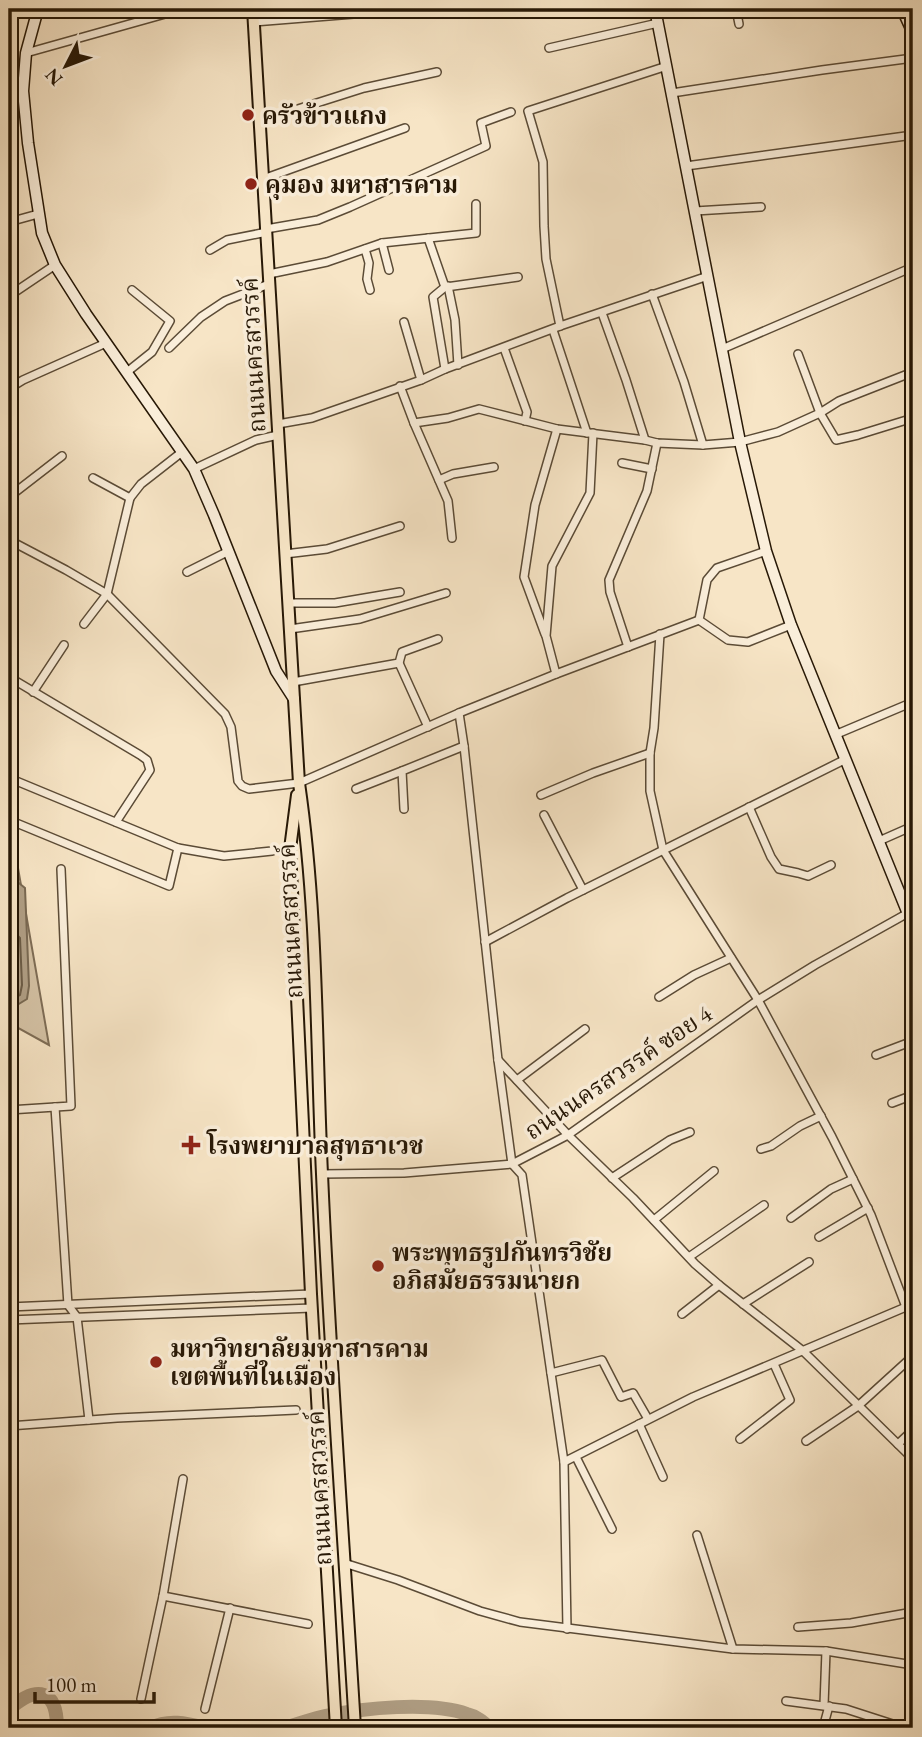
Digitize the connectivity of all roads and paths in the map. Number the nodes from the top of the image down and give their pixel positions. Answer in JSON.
{"nodes":[{"id":1,"x":38,"y":9,"type":"edge"},
{"id":2,"x":183,"y":9,"type":"edge"},
{"id":3,"x":253,"y":9,"type":"edge"},
{"id":4,"x":438,"y":9,"type":"edge"},
{"id":5,"x":655,"y":9,"type":"edge"},
{"id":6,"x":736,"y":9,"type":"edge"},
{"id":7,"x":902,"y":9,"type":"edge"},
{"id":8,"x":254,"y":22,"type":"junction"},
{"id":9,"x":658,"y":23,"type":"junction"},
{"id":10,"x":739,"y":24,"type":"dead end"},
{"id":11,"x":913,"y":33,"type":"edge"},
{"id":12,"x":549,"y":48,"type":"dead end"},
{"id":13,"x":26,"y":53,"type":"junction"},
{"id":14,"x":913,"y":58,"type":"edge"},
{"id":15,"x":667,"y":66,"type":"junction"},
{"id":16,"x":437,"y":72,"type":"dead end"},
{"id":17,"x":672,"y":93,"type":"junction"},
{"id":18,"x":511,"y":112,"type":"dead end"},
{"id":19,"x":260,"y":121,"type":"junction"},
{"id":20,"x":405,"y":128,"type":"dead end"},
{"id":21,"x":913,"y":135,"type":"edge"},
{"id":22,"x":686,"y":166,"type":"junction"},
{"id":23,"x":263,"y":179,"type":"junction"},
{"id":24,"x":476,"y":204,"type":"dead end"},
{"id":25,"x":761,"y":207,"type":"dead end"},
{"id":26,"x":695,"y":211,"type":"junction"},
{"id":27,"x":38,"y":214,"type":"junction"},
{"id":28,"x":9,"y":222,"type":"edge"},
{"id":29,"x":266,"y":231,"type":"junction"},
{"id":30,"x":428,"y":238,"type":"junction"},
{"id":31,"x":382,"y":243,"type":"junction"},
{"id":32,"x":365,"y":249,"type":"junction"},
{"id":33,"x":210,"y":250,"type":"dead end"},
{"id":34,"x":55,"y":265,"type":"junction"},
{"id":35,"x":913,"y":267,"type":"edge"},
{"id":36,"x":389,"y":270,"type":"dead end"},
{"id":37,"x":517,"y":276,"type":"dead end"},
{"id":38,"x":708,"y":276,"type":"junction"},
{"id":39,"x":269,"y":279,"type":"junction"},
{"id":40,"x":447,"y":287,"type":"junction"},
{"id":41,"x":132,"y":290,"type":"dead end"},
{"id":42,"x":370,"y":290,"type":"dead end"},
{"id":43,"x":652,"y":294,"type":"junction"},
{"id":44,"x":9,"y":296,"type":"edge"},
{"id":45,"x":602,"y":313,"type":"junction"},
{"id":46,"x":404,"y":322,"type":"dead end"},
{"id":47,"x":557,"y":328,"type":"junction"},
{"id":48,"x":106,"y":343,"type":"junction"},
{"id":49,"x":169,"y":348,"type":"dead end"},
{"id":50,"x":504,"y":348,"type":"junction"},
{"id":51,"x":722,"y":349,"type":"junction"},
{"id":52,"x":798,"y":354,"type":"dead end"},
{"id":53,"x":458,"y":365,"type":"junction"},
{"id":54,"x":445,"y":369,"type":"junction"},
{"id":55,"x":127,"y":372,"type":"junction"},
{"id":56,"x":913,"y":372,"type":"edge"},
{"id":57,"x":421,"y":380,"type":"junction"},
{"id":58,"x":400,"y":386,"type":"junction"},
{"id":59,"x":10,"y":388,"type":"edge"},
{"id":60,"x":820,"y":413,"type":"junction"},
{"id":61,"x":913,"y":418,"type":"edge"},
{"id":62,"x":525,"y":421,"type":"junction"},
{"id":63,"x":414,"y":423,"type":"junction"},
{"id":64,"x":278,"y":429,"type":"junction"},
{"id":65,"x":557,"y":429,"type":"junction"},
{"id":66,"x":590,"y":433,"type":"junction"},
{"id":67,"x":645,"y":440,"type":"junction"},
{"id":68,"x":740,"y":442,"type":"junction"},
{"id":69,"x":657,"y":443,"type":"junction"},
{"id":70,"x":703,"y":445,"type":"junction"},
{"id":71,"x":182,"y":452,"type":"junction"},
{"id":72,"x":62,"y":456,"type":"dead end"},
{"id":73,"x":622,"y":463,"type":"dead end"},
{"id":74,"x":494,"y":467,"type":"dead end"},
{"id":75,"x":652,"y":469,"type":"junction"},
{"id":76,"x":194,"y":470,"type":"junction"},
{"id":77,"x":93,"y":478,"type":"dead end"},
{"id":78,"x":439,"y":480,"type":"junction"},
{"id":79,"x":9,"y":497,"type":"edge"},
{"id":80,"x":130,"y":498,"type":"junction"},
{"id":81,"x":400,"y":526,"type":"dead end"},
{"id":82,"x":452,"y":538,"type":"dead end"},
{"id":83,"x":9,"y":540,"type":"edge"},
{"id":84,"x":229,"y":551,"type":"junction"},
{"id":85,"x":766,"y":551,"type":"junction"},
{"id":86,"x":285,"y":554,"type":"junction"},
{"id":87,"x":187,"y":572,"type":"dead end"},
{"id":88,"x":400,"y":592,"type":"dead end"},
{"id":89,"x":446,"y":593,"type":"dead end"},
{"id":90,"x":107,"y":594,"type":"junction"},
{"id":91,"x":288,"y":603,"type":"junction"},
{"id":92,"x":699,"y":620,"type":"junction"},
{"id":93,"x":84,"y":624,"type":"dead end"},
{"id":94,"x":791,"y":625,"type":"junction"},
{"id":95,"x":290,"y":629,"type":"junction"},
{"id":96,"x":660,"y":634,"type":"junction"},
{"id":97,"x":546,"y":636,"type":"junction"},
{"id":98,"x":438,"y":639,"type":"dead end"},
{"id":99,"x":64,"y":645,"type":"dead end"},
{"id":100,"x":628,"y":647,"type":"junction"},
{"id":101,"x":399,"y":663,"type":"junction"},
{"id":102,"x":556,"y":674,"type":"junction"},
{"id":103,"x":9,"y":677,"type":"edge"},
{"id":104,"x":293,"y":682,"type":"junction"},
{"id":105,"x":33,"y":692,"type":"junction"},
{"id":106,"x":294,"y":699,"type":"junction"},
{"id":107,"x":913,"y":702,"type":"edge"},
{"id":108,"x":459,"y":713,"type":"junction"},
{"id":109,"x":428,"y":727,"type":"junction"},
{"id":110,"x":837,"y":734,"type":"junction"},
{"id":111,"x":464,"y":746,"type":"junction"},
{"id":112,"x":650,"y":753,"type":"junction"},
{"id":113,"x":846,"y":759,"type":"junction"},
{"id":114,"x":402,"y":771,"type":"junction"},
{"id":115,"x":9,"y":778,"type":"edge"},
{"id":116,"x":299,"y":783,"type":"junction"},
{"id":117,"x":356,"y":789,"type":"dead end"},
{"id":118,"x":541,"y":795,"type":"dead end"},
{"id":119,"x":749,"y":807,"type":"junction"},
{"id":120,"x":404,"y":809,"type":"dead end"},
{"id":121,"x":544,"y":815,"type":"dead end"},
{"id":122,"x":9,"y":820,"type":"edge"},
{"id":123,"x":116,"y":822,"type":"junction"},
{"id":124,"x":913,"y":826,"type":"edge"},
{"id":125,"x":290,"y":839,"type":"junction"},
{"id":126,"x":307,"y":839,"type":"junction"},
{"id":127,"x":879,"y":841,"type":"junction"},
{"id":128,"x":178,"y":848,"type":"junction"},
{"id":129,"x":663,"y":850,"type":"junction"},
{"id":130,"x":272,"y":851,"type":"dead end"},
{"id":131,"x":831,"y":865,"type":"dead end"},
{"id":132,"x":61,"y":869,"type":"dead end"},
{"id":133,"x":583,"y":890,"type":"junction"},
{"id":134,"x":910,"y":910,"type":"edge"},
{"id":135,"x":913,"y":926,"type":"edge"},
{"id":136,"x":485,"y":942,"type":"junction"},
{"id":137,"x":731,"y":958,"type":"junction"},
{"id":138,"x":659,"y":997,"type":"dead end"},
{"id":139,"x":758,"y":1000,"type":"junction"},
{"id":140,"x":585,"y":1029,"type":"dead end"},
{"id":141,"x":913,"y":1041,"type":"edge"},
{"id":142,"x":876,"y":1055,"type":"dead end"},
{"id":143,"x":498,"y":1060,"type":"junction"},
{"id":144,"x":517,"y":1080,"type":"junction"},
{"id":145,"x":913,"y":1095,"type":"edge"},
{"id":146,"x":892,"y":1103,"type":"dead end"},
{"id":147,"x":55,"y":1107,"type":"junction"},
{"id":148,"x":9,"y":1110,"type":"edge"},
{"id":149,"x":821,"y":1116,"type":"junction"},
{"id":150,"x":690,"y":1132,"type":"dead end"},
{"id":151,"x":568,"y":1135,"type":"junction"},
{"id":152,"x":761,"y":1150,"type":"dead end"},
{"id":153,"x":512,"y":1164,"type":"junction"},
{"id":154,"x":714,"y":1171,"type":"dead end"},
{"id":155,"x":322,"y":1174,"type":"junction"},
{"id":156,"x":612,"y":1178,"type":"junction"},
{"id":157,"x":853,"y":1178,"type":"junction"},
{"id":158,"x":764,"y":1205,"type":"dead end"},
{"id":159,"x":867,"y":1208,"type":"junction"},
{"id":160,"x":791,"y":1218,"type":"dead end"},
{"id":161,"x":654,"y":1220,"type":"junction"},
{"id":162,"x":819,"y":1237,"type":"dead end"},
{"id":163,"x":689,"y":1257,"type":"junction"},
{"id":164,"x":809,"y":1262,"type":"dead end"},
{"id":165,"x":719,"y":1285,"type":"junction"},
{"id":166,"x":311,"y":1294,"type":"junction"},
{"id":167,"x":219,"y":1298,"type":"junction"},
{"id":168,"x":173,"y":1300,"type":"junction"},
{"id":169,"x":132,"y":1302,"type":"junction"},
{"id":170,"x":743,"y":1304,"type":"junction"},
{"id":171,"x":68,"y":1305,"type":"junction"},
{"id":172,"x":910,"y":1305,"type":"edge"},
{"id":173,"x":9,"y":1307,"type":"edge"},
{"id":174,"x":28,"y":1307,"type":"junction"},
{"id":175,"x":312,"y":1308,"type":"junction"},
{"id":176,"x":220,"y":1312,"type":"junction"},
{"id":177,"x":174,"y":1313,"type":"junction"},
{"id":178,"x":682,"y":1314,"type":"dead end"},
{"id":179,"x":132,"y":1315,"type":"junction"},
{"id":180,"x":77,"y":1317,"type":"junction"},
{"id":181,"x":29,"y":1319,"type":"junction"},
{"id":182,"x":9,"y":1320,"type":"edge"},
{"id":183,"x":803,"y":1351,"type":"junction"},
{"id":184,"x":913,"y":1356,"type":"edge"},
{"id":185,"x":774,"y":1364,"type":"junction"},
{"id":186,"x":551,"y":1373,"type":"junction"},
{"id":187,"x":858,"y":1406,"type":"junction"},
{"id":188,"x":296,"y":1410,"type":"dead end"},
{"id":189,"x":648,"y":1419,"type":"junction"},
{"id":190,"x":89,"y":1420,"type":"junction"},
{"id":191,"x":639,"y":1424,"type":"junction"},
{"id":192,"x":9,"y":1426,"type":"edge"},
{"id":193,"x":913,"y":1430,"type":"edge"},
{"id":194,"x":740,"y":1439,"type":"dead end"},
{"id":195,"x":806,"y":1441,"type":"dead end"},
{"id":196,"x":898,"y":1444,"type":"junction"},
{"id":197,"x":576,"y":1457,"type":"junction"},
{"id":198,"x":913,"y":1459,"type":"edge"},
{"id":199,"x":565,"y":1462,"type":"junction"},
{"id":200,"x":663,"y":1477,"type":"dead end"},
{"id":201,"x":183,"y":1479,"type":"dead end"},
{"id":202,"x":323,"y":1499,"type":"junction"},
{"id":203,"x":341,"y":1499,"type":"junction"},
{"id":204,"x":612,"y":1529,"type":"dead end"},
{"id":205,"x":697,"y":1535,"type":"dead end"},
{"id":206,"x":344,"y":1563,"type":"junction"},
{"id":207,"x":913,"y":1563,"type":"edge"},
{"id":208,"x":911,"y":1581,"type":"dead end"},
{"id":209,"x":163,"y":1596,"type":"junction"},
{"id":210,"x":230,"y":1608,"type":"junction"},
{"id":211,"x":913,"y":1612,"type":"edge"},
{"id":212,"x":308,"y":1624,"type":"dead end"},
{"id":213,"x":798,"y":1627,"type":"dead end"},
{"id":214,"x":567,"y":1629,"type":"junction"},
{"id":215,"x":733,"y":1649,"type":"junction"},
{"id":216,"x":826,"y":1651,"type":"junction"},
{"id":217,"x":913,"y":1665,"type":"edge"},
{"id":218,"x":141,"y":1699,"type":"dead end"},
{"id":219,"x":786,"y":1701,"type":"dead end"},
{"id":220,"x":826,"y":1705,"type":"junction"},
{"id":221,"x":205,"y":1709,"type":"dead end"},
{"id":222,"x":336,"y":1728,"type":"edge"},
{"id":223,"x":355,"y":1728,"type":"edge"},
{"id":224,"x":823,"y":1728,"type":"edge"},
{"id":225,"x":905,"y":1728,"type":"edge"}],
"edges":[{"from":1,"to":13,"type":"street"},
{"from":2,"to":13,"type":"street"},
{"from":3,"to":8,"type":"main road","name":"ถนนนครสวรรค์"},
{"from":4,"to":8,"type":"street"},
{"from":5,"to":9,"type":"street"},
{"from":6,"to":10,"type":"street"},
{"from":7,"to":11,"type":"street"},
{"from":8,"to":19,"type":"main road","name":"ถนนนครสวรรค์"},
{"from":9,"to":12,"type":"street"},
{"from":9,"to":15,"type":"street"},
{"from":13,"to":27,"type":"street"},
{"from":14,"to":17,"type":"street"},
{"from":15,"to":17,"type":"street"},
{"from":15,"to":47,"type":"street"},
{"from":16,"to":19,"type":"street"},
{"from":17,"to":22,"type":"street"},
{"from":18,"to":29,"type":"street"},
{"from":19,"to":23,"type":"main road","name":"ถนนนครสวรรค์"},
{"from":20,"to":23,"type":"street"},
{"from":21,"to":22,"type":"street"},
{"from":22,"to":26,"type":"street"},
{"from":23,"to":29,"type":"main road","name":"ถนนนครสวรรค์"},
{"from":24,"to":30,"type":"street"},
{"from":25,"to":26,"type":"street"},
{"from":26,"to":38,"type":"street"},
{"from":27,"to":28,"type":"street"},
{"from":27,"to":34,"type":"street"},
{"from":29,"to":33,"type":"street"},
{"from":29,"to":39,"type":"main road","name":"ถนนนครสวรรค์"},
{"from":30,"to":31,"type":"street"},
{"from":30,"to":40,"type":"street"},
{"from":31,"to":32,"type":"street"},
{"from":31,"to":36,"type":"street"},
{"from":32,"to":39,"type":"street"},
{"from":32,"to":42,"type":"street"},
{"from":34,"to":44,"type":"street"},
{"from":34,"to":48,"type":"street"},
{"from":35,"to":51,"type":"street"},
{"from":37,"to":40,"type":"street"},
{"from":38,"to":43,"type":"street"},
{"from":38,"to":51,"type":"street"},
{"from":39,"to":49,"type":"street"},
{"from":39,"to":64,"type":"main road","name":"ถนนนครสวรรค์"},
{"from":40,"to":53,"type":"street"},
{"from":40,"to":54,"type":"street"},
{"from":41,"to":55,"type":"street"},
{"from":43,"to":45,"type":"street"},
{"from":43,"to":70,"type":"street"},
{"from":45,"to":47,"type":"street"},
{"from":45,"to":67,"type":"street"},
{"from":46,"to":57,"type":"street"},
{"from":47,"to":50,"type":"street"},
{"from":47,"to":66,"type":"street"},
{"from":48,"to":55,"type":"street"},
{"from":48,"to":59,"type":"street"},
{"from":50,"to":53,"type":"street"},
{"from":50,"to":62,"type":"street"},
{"from":51,"to":68,"type":"street"},
{"from":52,"to":60,"type":"street"},
{"from":53,"to":54,"type":"street"},
{"from":54,"to":57,"type":"street"},
{"from":55,"to":71,"type":"street"},
{"from":56,"to":60,"type":"street"},
{"from":57,"to":58,"type":"street"},
{"from":58,"to":63,"type":"street"},
{"from":58,"to":64,"type":"street"},
{"from":60,"to":61,"type":"street"},
{"from":60,"to":68,"type":"street"},
{"from":62,"to":63,"type":"street"},
{"from":62,"to":65,"type":"street"},
{"from":63,"to":78,"type":"street"},
{"from":64,"to":76,"type":"street"},
{"from":64,"to":86,"type":"main road","name":"ถนนนครสวรรค์"},
{"from":65,"to":66,"type":"street"},
{"from":65,"to":97,"type":"street"},
{"from":66,"to":67,"type":"street"},
{"from":66,"to":97,"type":"street"},
{"from":67,"to":69,"type":"street"},
{"from":68,"to":70,"type":"street"},
{"from":68,"to":85,"type":"street"},
{"from":69,"to":70,"type":"street"},
{"from":69,"to":75,"type":"street"},
{"from":71,"to":76,"type":"street"},
{"from":71,"to":80,"type":"street"},
{"from":72,"to":79,"type":"street"},
{"from":73,"to":75,"type":"street"},
{"from":74,"to":78,"type":"street"},
{"from":75,"to":100,"type":"street"},
{"from":76,"to":84,"type":"street"},
{"from":77,"to":80,"type":"street"},
{"from":78,"to":82,"type":"street"},
{"from":80,"to":90,"type":"street"},
{"from":81,"to":86,"type":"street"},
{"from":83,"to":90,"type":"street"},
{"from":84,"to":87,"type":"street"},
{"from":84,"to":106,"type":"street"},
{"from":85,"to":92,"type":"street"},
{"from":85,"to":94,"type":"street"},
{"from":86,"to":91,"type":"main road","name":"ถนนนครสวรรค์"},
{"from":88,"to":91,"type":"street"},
{"from":89,"to":95,"type":"street"},
{"from":90,"to":93,"type":"street"},
{"from":90,"to":116,"type":"street"},
{"from":91,"to":95,"type":"main road","name":"ถนนนครสวรรค์"},
{"from":92,"to":94,"type":"street"},
{"from":92,"to":96,"type":"street"},
{"from":94,"to":110,"type":"street"},
{"from":95,"to":104,"type":"main road","name":"ถนนนครสวรรค์"},
{"from":96,"to":100,"type":"street"},
{"from":96,"to":112,"type":"street"},
{"from":97,"to":102,"type":"street"},
{"from":98,"to":101,"type":"street"},
{"from":99,"to":105,"type":"street"},
{"from":100,"to":102,"type":"street"},
{"from":101,"to":104,"type":"street"},
{"from":101,"to":109,"type":"street"},
{"from":102,"to":108,"type":"street"},
{"from":103,"to":105,"type":"street"},
{"from":104,"to":106,"type":"main road","name":"ถนนนครสวรรค์"},
{"from":105,"to":123,"type":"street"},
{"from":106,"to":116,"type":"main road","name":"ถนนนครสวรรค์"},
{"from":107,"to":110,"type":"street"},
{"from":108,"to":109,"type":"street"},
{"from":108,"to":111,"type":"street"},
{"from":109,"to":116,"type":"street"},
{"from":110,"to":113,"type":"street"},
{"from":111,"to":114,"type":"street"},
{"from":111,"to":136,"type":"street"},
{"from":112,"to":118,"type":"street"},
{"from":112,"to":129,"type":"street"},
{"from":113,"to":119,"type":"street"},
{"from":113,"to":127,"type":"street"},
{"from":114,"to":117,"type":"street"},
{"from":114,"to":120,"type":"street"},
{"from":115,"to":123,"type":"street"},
{"from":116,"to":125,"type":"main road","name":"ถนนนครสวรรค์"},
{"from":116,"to":126,"type":"main road","name":"ถนนนครสวรรค์"},
{"from":119,"to":129,"type":"street"},
{"from":119,"to":131,"type":"street"},
{"from":121,"to":133,"type":"street"},
{"from":122,"to":128,"type":"street"},
{"from":123,"to":128,"type":"street"},
{"from":124,"to":127,"type":"street"},
{"from":125,"to":126,"type":"main road"},
{"from":125,"to":166,"type":"main road","name":"ถนนนครสวรรค์"},
{"from":126,"to":155,"type":"main road","name":"ถนนนครสวรรค์"},
{"from":127,"to":134,"type":"street"},
{"from":128,"to":130,"type":"street"},
{"from":129,"to":133,"type":"street"},
{"from":129,"to":137,"type":"street"},
{"from":132,"to":147,"type":"street"},
{"from":133,"to":136,"type":"street"},
{"from":134,"to":135,"type":"street"},
{"from":134,"to":139,"type":"street","name":"ถนนนครสวรรค์ ซอย 4"},
{"from":136,"to":143,"type":"street"},
{"from":137,"to":138,"type":"street"},
{"from":137,"to":139,"type":"street"},
{"from":139,"to":149,"type":"street"},
{"from":139,"to":151,"type":"street","name":"ถนนนครสวรรค์ ซอย 4"},
{"from":140,"to":144,"type":"street"},
{"from":141,"to":142,"type":"street"},
{"from":143,"to":144,"type":"street"},
{"from":143,"to":153,"type":"street"},
{"from":144,"to":151,"type":"street"},
{"from":145,"to":146,"type":"street"},
{"from":147,"to":148,"type":"street"},
{"from":147,"to":171,"type":"street"},
{"from":149,"to":152,"type":"street"},
{"from":149,"to":157,"type":"street"},
{"from":150,"to":156,"type":"street"},
{"from":151,"to":153,"type":"street","name":"ถนนนครสวรรค์ ซอย 4"},
{"from":151,"to":156,"type":"street"},
{"from":153,"to":155,"type":"street","name":"ถนนนครสวรรค์ ซอย 4"},
{"from":153,"to":186,"type":"street"},
{"from":154,"to":161,"type":"street"},
{"from":155,"to":203,"type":"main road","name":"ถนนนครสวรรค์"},
{"from":156,"to":161,"type":"street"},
{"from":157,"to":159,"type":"street"},
{"from":157,"to":160,"type":"street"},
{"from":158,"to":163,"type":"street"},
{"from":159,"to":162,"type":"street"},
{"from":159,"to":172,"type":"street"},
{"from":161,"to":163,"type":"street"},
{"from":163,"to":165,"type":"street"},
{"from":164,"to":170,"type":"street"},
{"from":165,"to":170,"type":"street"},
{"from":165,"to":178,"type":"street"},
{"from":166,"to":167,"type":"street"},
{"from":166,"to":175,"type":"main road","name":"ถนนนครสวรรค์"},
{"from":167,"to":168,"type":"street"},
{"from":167,"to":176,"type":"street"},
{"from":168,"to":169,"type":"street"},
{"from":168,"to":177,"type":"street"},
{"from":169,"to":171,"type":"street"},
{"from":169,"to":179,"type":"street"},
{"from":170,"to":183,"type":"street"},
{"from":171,"to":174,"type":"street"},
{"from":171,"to":180,"type":"street"},
{"from":172,"to":183,"type":"street"},
{"from":173,"to":174,"type":"street"},
{"from":174,"to":181,"type":"street"},
{"from":175,"to":176,"type":"street"},
{"from":175,"to":202,"type":"main road","name":"ถนนนครสวรรค์"},
{"from":176,"to":177,"type":"street"},
{"from":177,"to":179,"type":"street"},
{"from":179,"to":180,"type":"street"},
{"from":180,"to":181,"type":"street"},
{"from":180,"to":190,"type":"street"},
{"from":181,"to":182,"type":"street"},
{"from":183,"to":185,"type":"street"},
{"from":183,"to":187,"type":"street"},
{"from":184,"to":187,"type":"street"},
{"from":185,"to":189,"type":"street"},
{"from":185,"to":194,"type":"street"},
{"from":186,"to":189,"type":"street"},
{"from":186,"to":199,"type":"street"},
{"from":187,"to":195,"type":"street"},
{"from":187,"to":196,"type":"street"},
{"from":188,"to":190,"type":"street"},
{"from":189,"to":191,"type":"street"},
{"from":190,"to":192,"type":"street"},
{"from":191,"to":197,"type":"street"},
{"from":191,"to":200,"type":"street"},
{"from":193,"to":196,"type":"street"},
{"from":196,"to":198,"type":"street"},
{"from":197,"to":199,"type":"street"},
{"from":197,"to":204,"type":"street"},
{"from":199,"to":214,"type":"street"},
{"from":201,"to":209,"type":"street"},
{"from":202,"to":203,"type":"main road"},
{"from":202,"to":222,"type":"main road","name":"ถนนนครสวรรค์"},
{"from":203,"to":206,"type":"main road","name":"ถนนนครสวรรค์"},
{"from":205,"to":215,"type":"street"},
{"from":206,"to":214,"type":"street"},
{"from":206,"to":223,"type":"main road","name":"ถนนนครสวรรค์"},
{"from":207,"to":208,"type":"street"},
{"from":209,"to":210,"type":"street"},
{"from":209,"to":218,"type":"street"},
{"from":210,"to":212,"type":"street"},
{"from":210,"to":221,"type":"street"},
{"from":211,"to":213,"type":"street"},
{"from":214,"to":215,"type":"street"},
{"from":215,"to":216,"type":"street"},
{"from":216,"to":217,"type":"street"},
{"from":216,"to":220,"type":"street"},
{"from":219,"to":220,"type":"street"},
{"from":220,"to":224,"type":"street"},
{"from":220,"to":225,"type":"street"}]}
